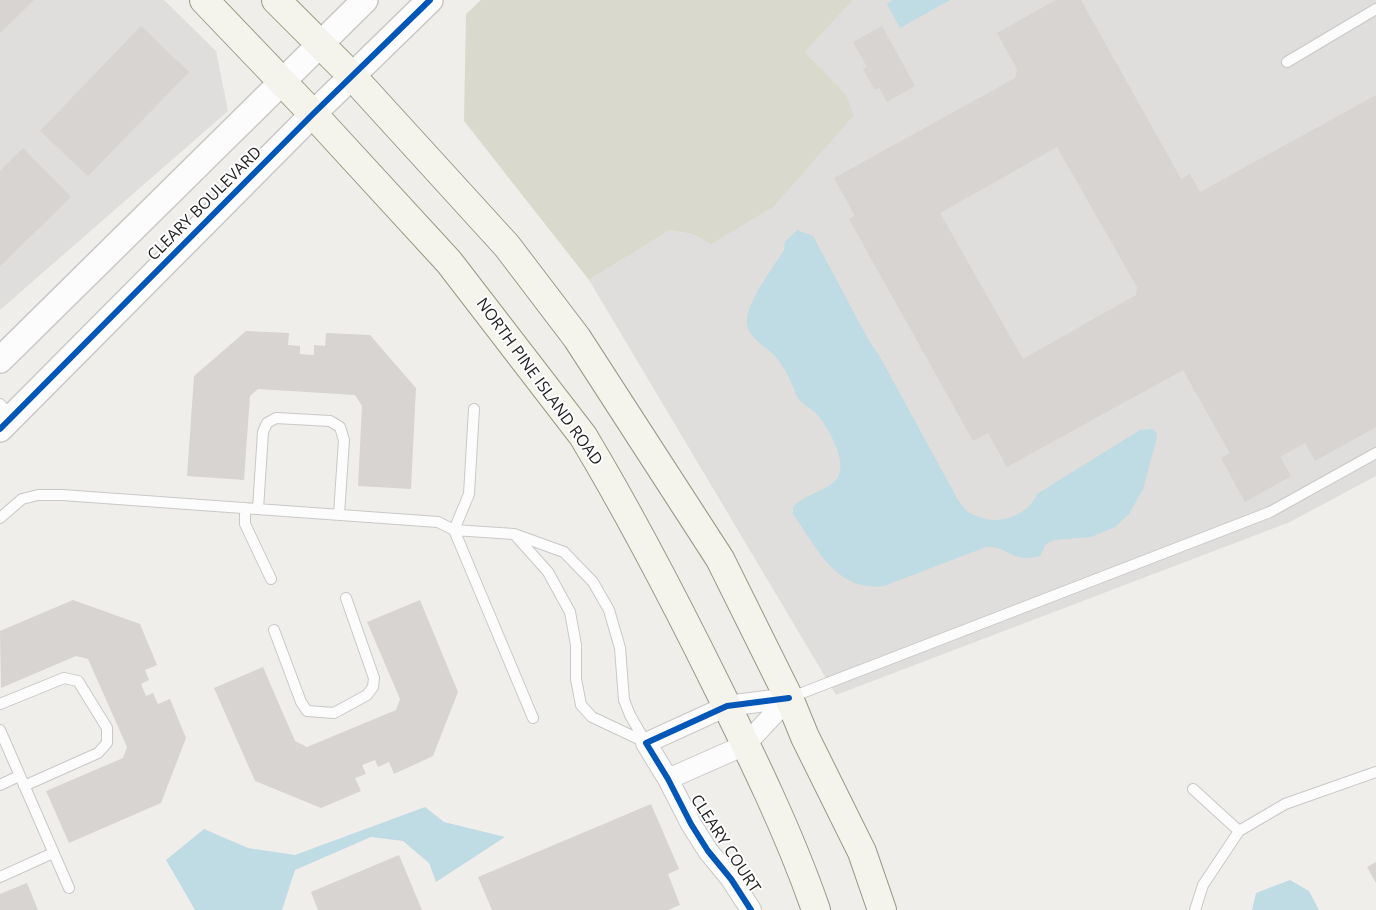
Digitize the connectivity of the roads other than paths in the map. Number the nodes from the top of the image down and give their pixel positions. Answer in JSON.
{"nodes":[{"id":1,"x":204,"y":0,"type":"edge"},
{"id":2,"x":276,"y":0,"type":"edge"},
{"id":3,"x":365,"y":0,"type":"edge"},
{"id":4,"x":430,"y":0,"type":"edge"},
{"id":5,"x":1376,"y":9,"type":"edge"},
{"id":6,"x":320,"y":44,"type":"junction"},
{"id":7,"x":1287,"y":62,"type":"dead end"},
{"id":8,"x":352,"y":76,"type":"junction"},
{"id":9,"x":282,"y":82,"type":"junction"},
{"id":10,"x":313,"y":114,"type":"junction"},
{"id":11,"x":0,"y":360,"type":"edge"},
{"id":12,"x":474,"y":409,"type":"dead end"},
{"id":13,"x":4,"y":416,"type":"edge"},
{"id":14,"x":1376,"y":453,"type":"edge"},
{"id":15,"x":245,"y":508,"type":"junction"},
{"id":16,"x":258,"y":509,"type":"junction"},
{"id":17,"x":339,"y":514,"type":"junction"},
{"id":18,"x":0,"y":518,"type":"edge"},
{"id":19,"x":454,"y":530,"type":"junction"},
{"id":20,"x":514,"y":534,"type":"junction"},
{"id":21,"x":271,"y":579,"type":"dead end"},
{"id":22,"x":346,"y":598,"type":"dead end"},
{"id":23,"x":274,"y":630,"type":"dead end"},
{"id":24,"x":789,"y":698,"type":"junction"},
{"id":25,"x":0,"y":704,"type":"edge"},
{"id":26,"x":727,"y":706,"type":"junction"},
{"id":27,"x":533,"y":718,"type":"dead end"},
{"id":28,"x":0,"y":730,"type":"edge"},
{"id":29,"x":646,"y":743,"type":"junction"},
{"id":30,"x":745,"y":745,"type":"junction"},
{"id":31,"x":1376,"y":772,"type":"edge"},
{"id":32,"x":19,"y":776,"type":"junction"},
{"id":33,"x":668,"y":779,"type":"junction"},
{"id":34,"x":0,"y":785,"type":"edge"},
{"id":35,"x":24,"y":786,"type":"junction"},
{"id":36,"x":1193,"y":789,"type":"dead end"},
{"id":37,"x":1239,"y":831,"type":"junction"},
{"id":38,"x":53,"y":853,"type":"junction"},
{"id":39,"x":0,"y":877,"type":"edge"},
{"id":40,"x":69,"y":888,"type":"dead end"},
{"id":41,"x":751,"y":910,"type":"edge"},
{"id":42,"x":816,"y":910,"type":"edge"},
{"id":43,"x":882,"y":910,"type":"edge"},
{"id":44,"x":1195,"y":910,"type":"edge"}],
"edges":[{"from":1,"to":9,"type":"main road","name":"NORTH PINE ISLAND ROAD"},
{"from":2,"to":6,"type":"main road"},
{"from":3,"to":6,"type":"street","name":"CLEARY BOULEVARD"},
{"from":4,"to":8,"type":"street","name":"CLEARY BOULEVARD"},
{"from":5,"to":7,"type":"lane"},
{"from":6,"to":8,"type":"main road"},
{"from":6,"to":9,"type":"street","name":"CLEARY BOULEVARD"},
{"from":8,"to":10,"type":"street","name":"CLEARY BOULEVARD"},
{"from":8,"to":24,"type":"main road"},
{"from":9,"to":10,"type":"main road","name":"NORTH PINE ISLAND ROAD"},
{"from":9,"to":11,"type":"street","name":"CLEARY BOULEVARD"},
{"from":10,"to":13,"type":"street","name":"CLEARY BOULEVARD"},
{"from":10,"to":26,"type":"main road","name":"NORTH PINE ISLAND ROAD"},
{"from":12,"to":19,"type":"lane"},
{"from":14,"to":24,"type":"lane"},
{"from":15,"to":16,"type":"lane"},
{"from":15,"to":18,"type":"lane"},
{"from":15,"to":21,"type":"lane"},
{"from":16,"to":17,"type":"lane"},
{"from":16,"to":17,"type":"lane"},
{"from":17,"to":19,"type":"lane"},
{"from":19,"to":20,"type":"lane"},
{"from":19,"to":27,"type":"lane"},
{"from":20,"to":29,"type":"lane"},
{"from":20,"to":29,"type":"lane"},
{"from":22,"to":23,"type":"lane"},
{"from":24,"to":26,"type":"street"},
{"from":24,"to":30,"type":"street"},
{"from":24,"to":43,"type":"main road"},
{"from":25,"to":35,"type":"lane"},
{"from":26,"to":29,"type":"street"},
{"from":26,"to":30,"type":"main road","name":"NORTH PINE ISLAND ROAD"},
{"from":28,"to":32,"type":"lane"},
{"from":29,"to":33,"type":"street","name":"CLEARY COURT"},
{"from":30,"to":33,"type":"street"},
{"from":30,"to":42,"type":"main road","name":"NORTH PINE ISLAND ROAD"},
{"from":31,"to":37,"type":"lane"},
{"from":32,"to":34,"type":"lane"},
{"from":32,"to":35,"type":"lane"},
{"from":33,"to":41,"type":"street","name":"CLEARY COURT"},
{"from":35,"to":38,"type":"lane"},
{"from":36,"to":37,"type":"lane"},
{"from":37,"to":44,"type":"lane"},
{"from":38,"to":39,"type":"lane"},
{"from":38,"to":40,"type":"lane"}]}
